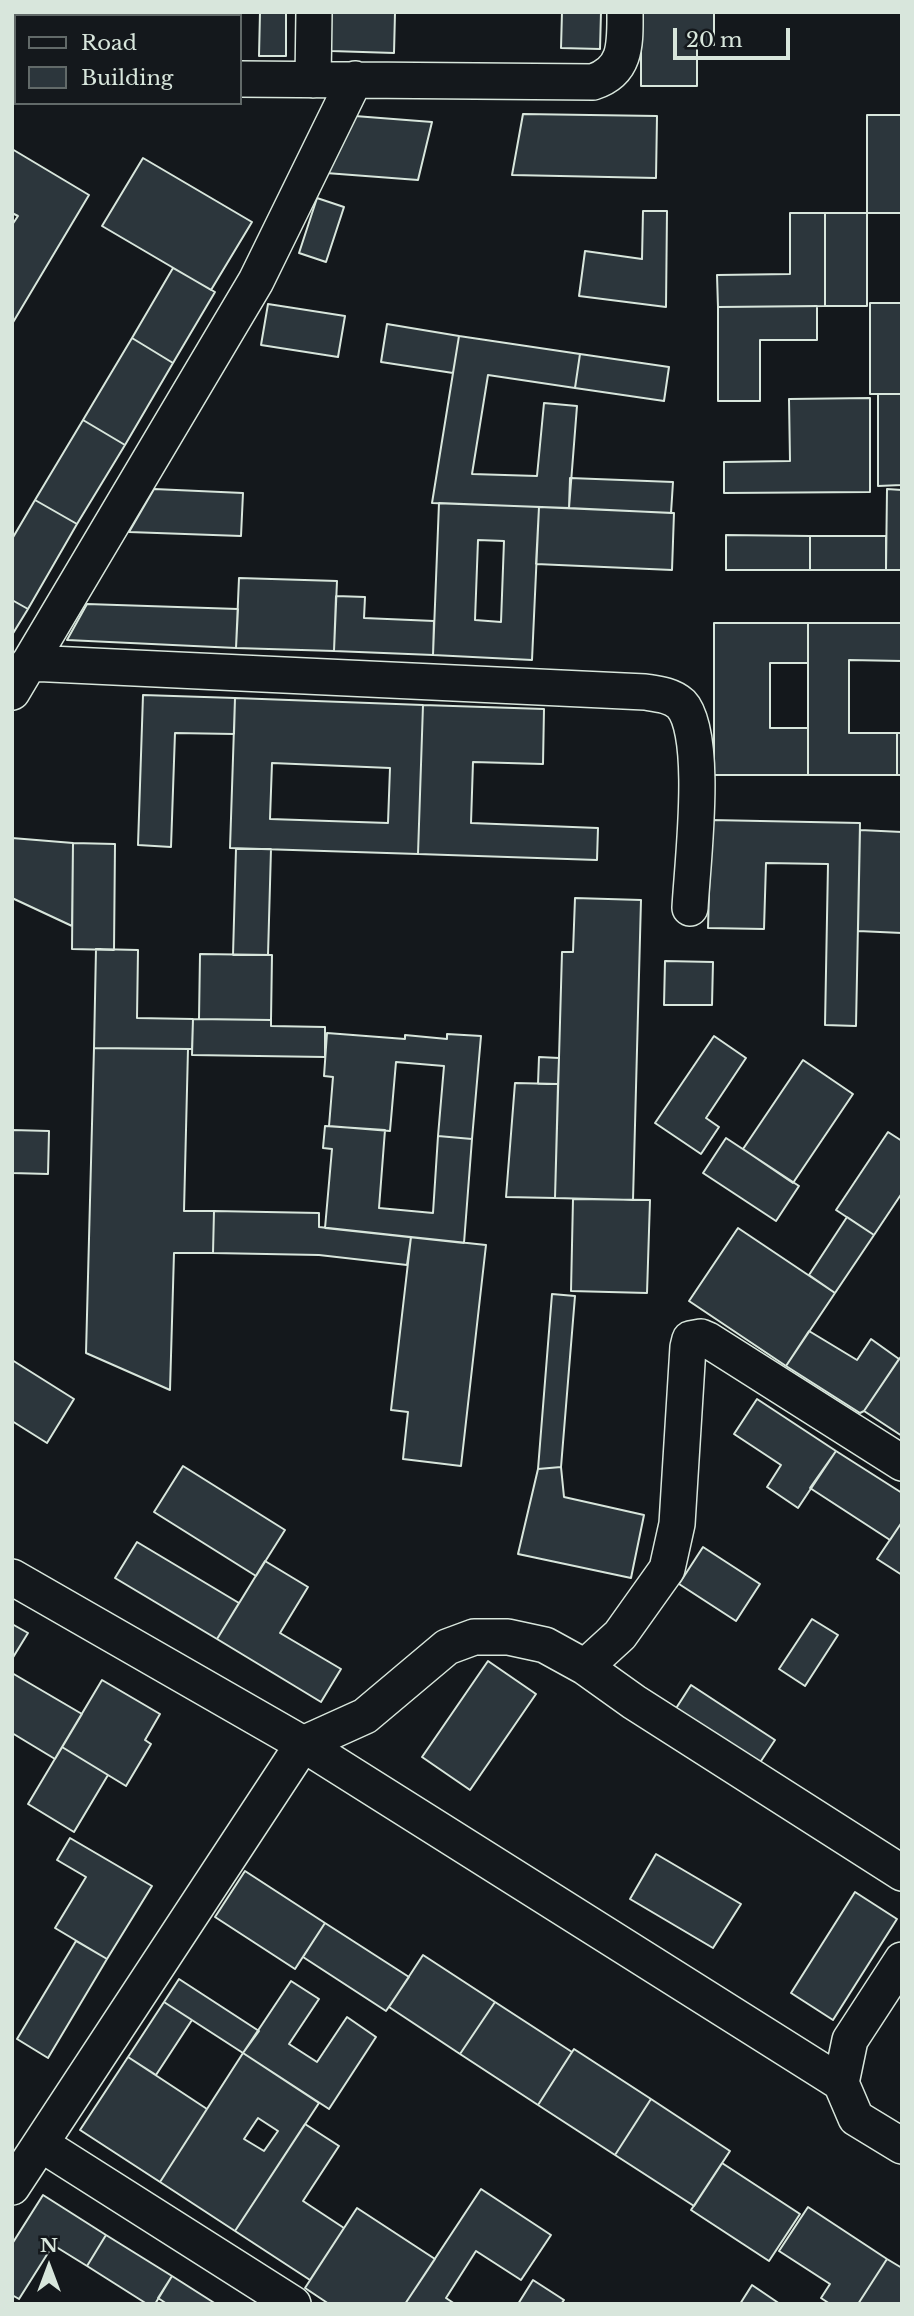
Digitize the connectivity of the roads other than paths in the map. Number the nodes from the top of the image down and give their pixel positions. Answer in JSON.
{"nodes":[{"id":1,"x":314,"y":12,"type":"edge"},
{"id":2,"x":625,"y":12,"type":"edge"},
{"id":3,"x":242,"y":79,"type":"edge"},
{"id":4,"x":355,"y":79,"type":"junction"},
{"id":5,"x":313,"y":80,"type":"junction"},
{"id":6,"x":21,"y":678,"type":"edge"},
{"id":7,"x":690,"y":908,"type":"dead end"},
{"id":8,"x":902,"y":1463,"type":"edge"},
{"id":9,"x":12,"y":1577,"type":"edge"},
{"id":10,"x":585,"y":1667,"type":"junction"},
{"id":11,"x":303,"y":1744,"type":"junction"},
{"id":12,"x":902,"y":1873,"type":"edge"},
{"id":13,"x":902,"y":1960,"type":"edge"},
{"id":14,"x":841,"y":2083,"type":"junction"},
{"id":15,"x":41,"y":2144,"type":"junction"},
{"id":16,"x":902,"y":2146,"type":"edge"},
{"id":17,"x":12,"y":2187,"type":"edge"},
{"id":18,"x":293,"y":2304,"type":"edge"}],
"edges":[{"from":1,"to":5,"type":"street"},
{"from":2,"to":4,"type":"street"},
{"from":3,"to":5,"type":"street"},
{"from":4,"to":5,"type":"street"},
{"from":4,"to":6,"type":"street"},
{"from":6,"to":7,"type":"street"},
{"from":8,"to":10,"type":"street"},
{"from":9,"to":11,"type":"street"},
{"from":10,"to":11,"type":"street"},
{"from":10,"to":12,"type":"street"},
{"from":11,"to":14,"type":"street"},
{"from":11,"to":15,"type":"street"},
{"from":13,"to":14,"type":"street"},
{"from":14,"to":16,"type":"street"},
{"from":15,"to":17,"type":"street"},
{"from":15,"to":18,"type":"street"}]}
